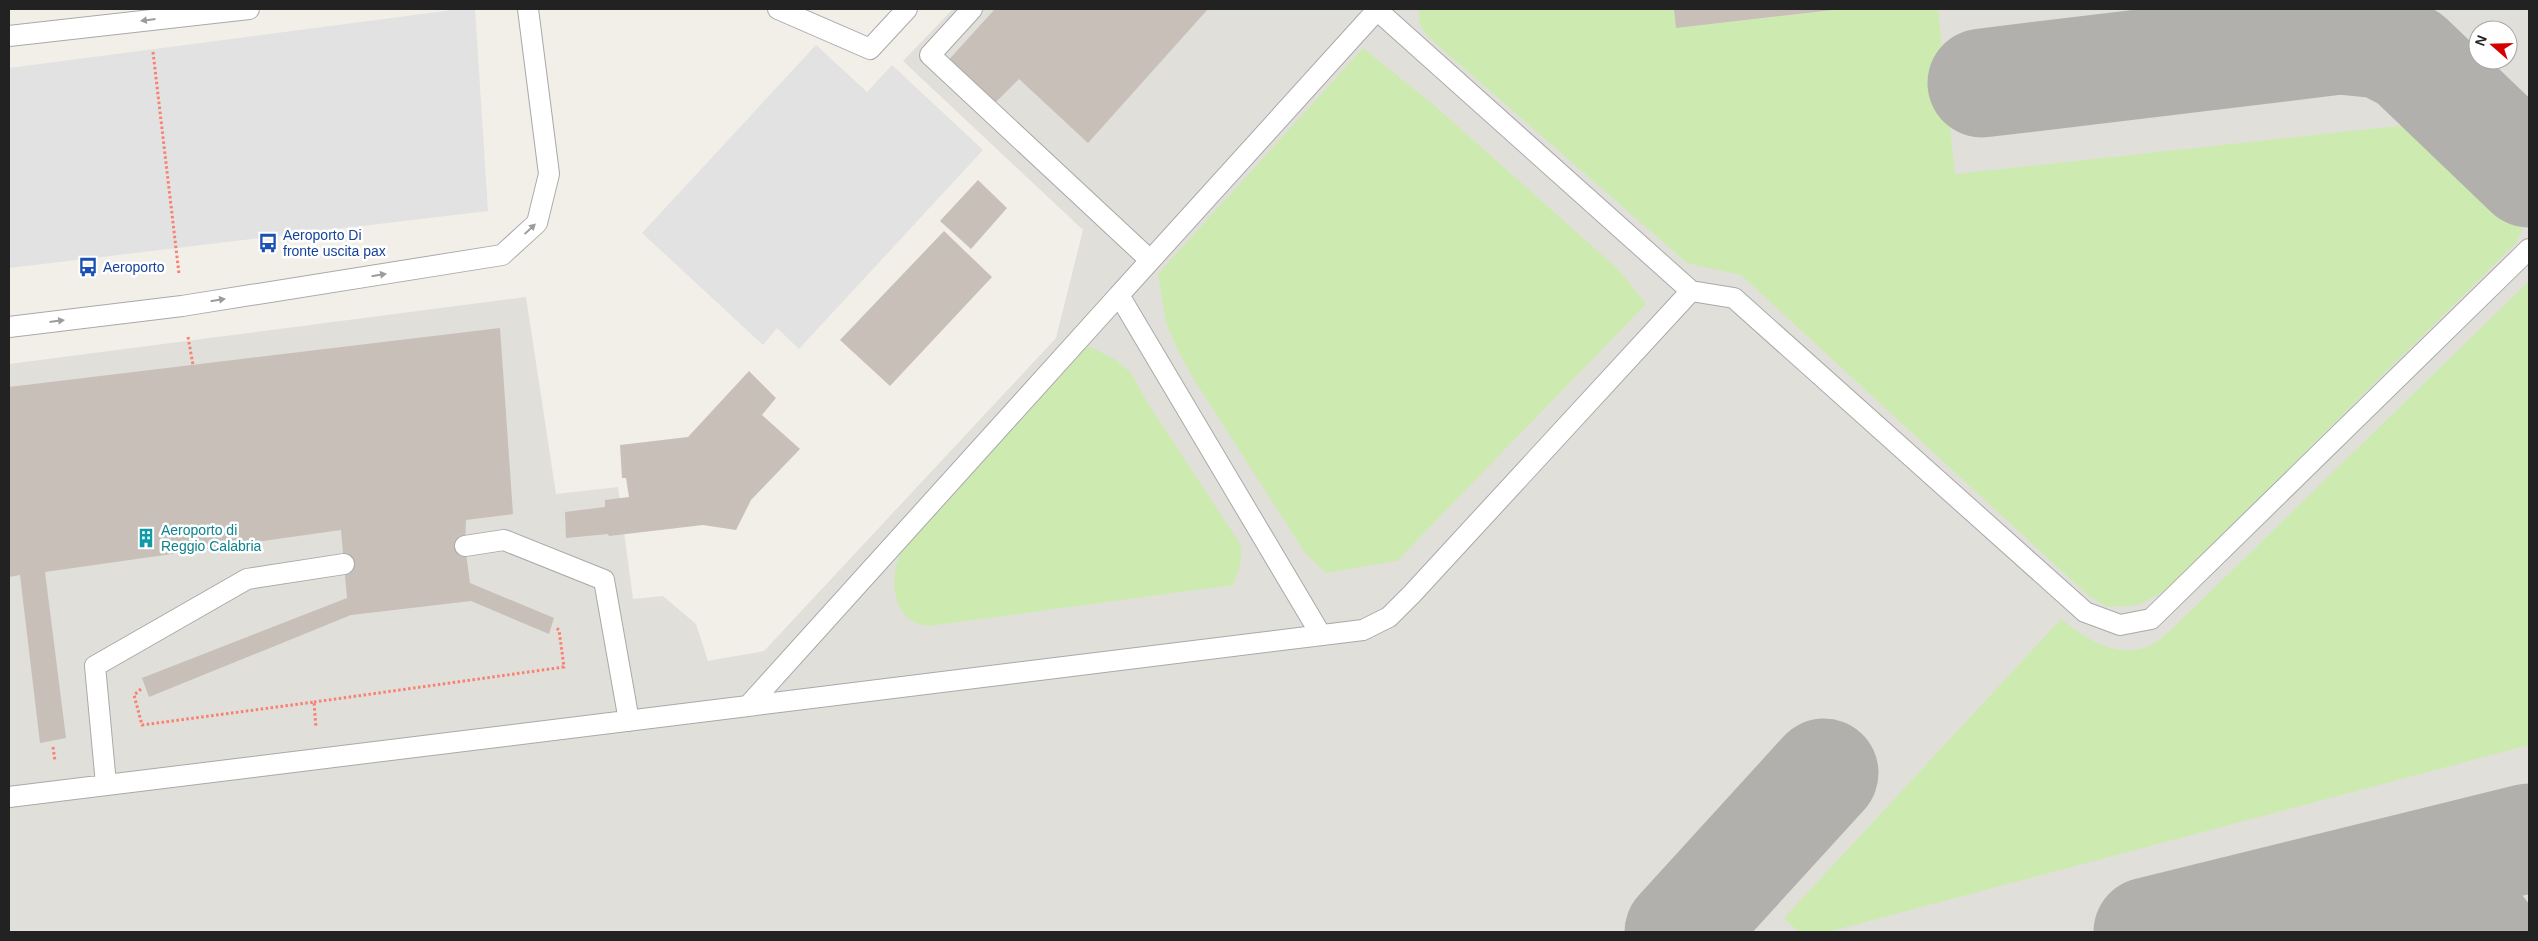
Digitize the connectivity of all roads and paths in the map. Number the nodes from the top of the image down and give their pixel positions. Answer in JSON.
{"nodes":[{"id":1,"x":249,"y":9,"type":"edge"},
{"id":2,"x":528,"y":9,"type":"edge"},
{"id":3,"x":778,"y":9,"type":"edge"},
{"id":4,"x":907,"y":9,"type":"edge"},
{"id":5,"x":972,"y":9,"type":"edge"},
{"id":6,"x":1377,"y":9,"type":"edge"},
{"id":7,"x":149,"y":20,"type":"junction"},
{"id":8,"x":9,"y":36,"type":"edge"},
{"id":9,"x":2529,"y":249,"type":"edge"},
{"id":10,"x":1150,"y":260,"type":"junction"},
{"id":11,"x":1691,"y":291,"type":"junction"},
{"id":12,"x":1119,"y":295,"type":"junction"},
{"id":13,"x":182,"y":306,"type":"junction"},
{"id":14,"x":9,"y":327,"type":"edge"},
{"id":15,"x":193,"y":364,"type":"dead end"},
{"id":16,"x":465,"y":546,"type":"dead end"},
{"id":17,"x":344,"y":564,"type":"dead end"},
{"id":18,"x":555,"y":627,"type":"dead end"},
{"id":19,"x":1321,"y":635,"type":"junction"},
{"id":20,"x":141,"y":689,"type":"dead end"},
{"id":21,"x":314,"y":702,"type":"junction"},
{"id":22,"x":748,"y":706,"type":"junction"},
{"id":23,"x":629,"y":721,"type":"junction"},
{"id":24,"x":320,"y":758,"type":"junction"},
{"id":25,"x":106,"y":784,"type":"junction"},
{"id":26,"x":9,"y":796,"type":"edge"}],
"edges":[{"from":1,"to":7,"type":"lane"},
{"from":13,"to":2,"type":"lane","one_way":true},
{"from":3,"to":4,"type":"lane"},
{"from":5,"to":10,"type":"lane"},
{"from":6,"to":10,"type":"lane"},
{"from":6,"to":11,"type":"lane"},
{"from":7,"to":8,"type":"lane","one_way":true},
{"from":7,"to":13,"type":"path"},
{"from":9,"to":11,"type":"lane"},
{"from":10,"to":12,"type":"lane"},
{"from":11,"to":19,"type":"lane"},
{"from":12,"to":19,"type":"lane"},
{"from":12,"to":22,"type":"lane"},
{"from":14,"to":13,"type":"lane","one_way":true},
{"from":13,"to":15,"type":"path"},
{"from":16,"to":23,"type":"lane"},
{"from":17,"to":25,"type":"lane"},
{"from":18,"to":21,"type":"path"},
{"from":19,"to":22,"type":"lane"},
{"from":20,"to":21,"type":"path"},
{"from":21,"to":24,"type":"path"},
{"from":22,"to":23,"type":"lane"},
{"from":23,"to":24,"type":"lane"},
{"from":24,"to":25,"type":"lane"},
{"from":25,"to":26,"type":"lane"}]}
